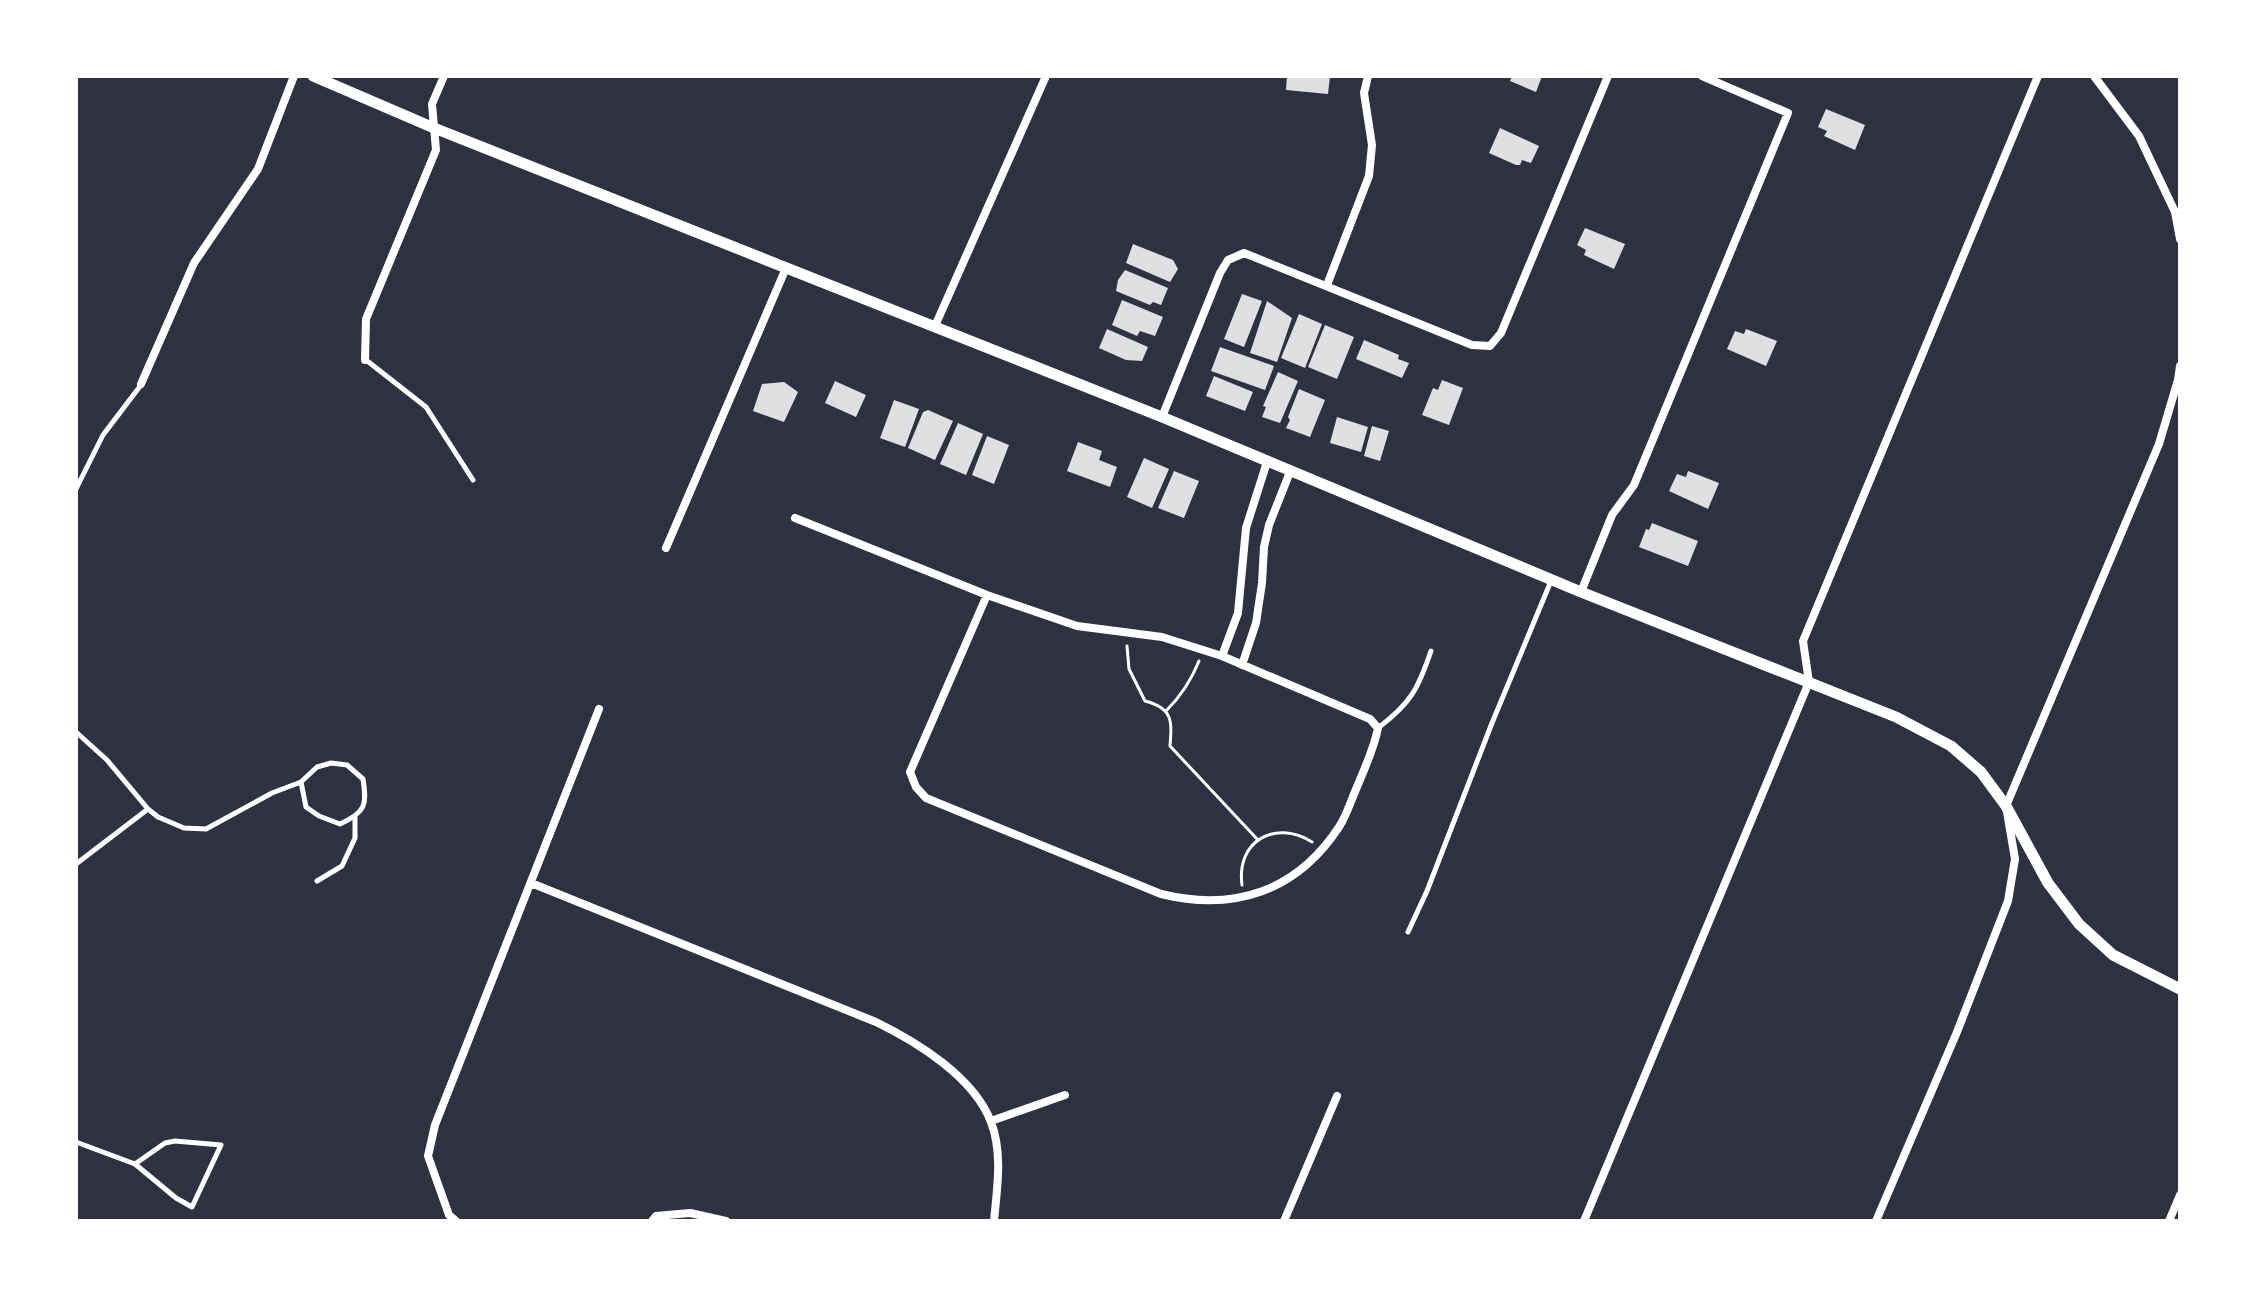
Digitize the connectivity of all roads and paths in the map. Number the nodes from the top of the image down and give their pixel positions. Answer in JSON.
{"nodes":[{"id":1,"x":294,"y":76,"type":"edge"},
{"id":2,"x":313,"y":76,"type":"edge"},
{"id":3,"x":444,"y":76,"type":"edge"},
{"id":4,"x":1046,"y":76,"type":"edge"},
{"id":5,"x":1368,"y":76,"type":"edge"},
{"id":6,"x":1608,"y":76,"type":"edge"},
{"id":7,"x":1702,"y":76,"type":"edge"},
{"id":8,"x":2038,"y":76,"type":"edge"},
{"id":9,"x":2094,"y":76,"type":"edge"},
{"id":10,"x":434,"y":128,"type":"junction"},
{"id":11,"x":2180,"y":239,"type":"edge"},
{"id":12,"x":786,"y":268,"type":"junction"},
{"id":13,"x":1327,"y":285,"type":"junction"},
{"id":14,"x":935,"y":326,"type":"junction"},
{"id":15,"x":365,"y":360,"type":"joint"},
{"id":16,"x":2180,"y":366,"type":"edge"},
{"id":17,"x":141,"y":384,"type":"joint"},
{"id":18,"x":1162,"y":417,"type":"junction"},
{"id":19,"x":1267,"y":462,"type":"junction"},
{"id":20,"x":1290,"y":472,"type":"junction"},
{"id":21,"x":473,"y":480,"type":"dead end"},
{"id":22,"x":76,"y":489,"type":"edge"},
{"id":23,"x":795,"y":518,"type":"dead end"},
{"id":24,"x":666,"y":548,"type":"dead end"},
{"id":25,"x":1552,"y":580,"type":"junction"},
{"id":26,"x":1581,"y":592,"type":"junction"},
{"id":27,"x":987,"y":595,"type":"junction"},
{"id":28,"x":1126,"y":632,"type":"junction"},
{"id":29,"x":1204,"y":650,"type":"junction"},
{"id":30,"x":1431,"y":651,"type":"dead end"},
{"id":31,"x":1222,"y":656,"type":"junction"},
{"id":32,"x":1242,"y":665,"type":"junction"},
{"id":33,"x":1809,"y":682,"type":"junction"},
{"id":34,"x":599,"y":709,"type":"dead end"},
{"id":35,"x":1166,"y":711,"type":"junction"},
{"id":36,"x":1378,"y":728,"type":"junction"},
{"id":37,"x":76,"y":732,"type":"edge"},
{"id":38,"x":301,"y":782,"type":"junction"},
{"id":39,"x":2006,"y":806,"type":"junction"},
{"id":40,"x":148,"y":809,"type":"junction"},
{"id":41,"x":355,"y":817,"type":"junction"},
{"id":42,"x":1258,"y":840,"type":"junction"},
{"id":43,"x":1322,"y":849,"type":"junction"},
{"id":44,"x":76,"y":864,"type":"edge"},
{"id":45,"x":317,"y":881,"type":"dead end"},
{"id":46,"x":531,"y":883,"type":"junction"},
{"id":47,"x":1244,"y":897,"type":"junction"},
{"id":48,"x":1408,"y":932,"type":"dead end"},
{"id":49,"x":2180,"y":989,"type":"edge"},
{"id":50,"x":1065,"y":1095,"type":"dead end"},
{"id":51,"x":1337,"y":1096,"type":"dead end"},
{"id":52,"x":991,"y":1121,"type":"junction"},
{"id":53,"x":76,"y":1142,"type":"edge"},
{"id":54,"x":135,"y":1164,"type":"junction"},
{"id":55,"x":2180,"y":1195,"type":"edge"},
{"id":56,"x":456,"y":1221,"type":"edge"},
{"id":57,"x":652,"y":1221,"type":"edge"},
{"id":58,"x":726,"y":1221,"type":"edge"},
{"id":59,"x":994,"y":1221,"type":"edge"},
{"id":60,"x":1284,"y":1221,"type":"edge"},
{"id":61,"x":1584,"y":1221,"type":"edge"},
{"id":62,"x":1876,"y":1221,"type":"edge"},
{"id":63,"x":2169,"y":1221,"type":"edge"}],
"edges":[{"from":1,"to":17,"type":"street"},
{"from":2,"to":10,"type":"street"},
{"from":3,"to":10,"type":"street"},
{"from":4,"to":14,"type":"street"},
{"from":5,"to":13,"type":"street"},
{"from":6,"to":13,"type":"street"},
{"from":7,"to":26,"type":"street"},
{"from":8,"to":33,"type":"street"},
{"from":9,"to":11,"type":"street"},
{"from":10,"to":12,"type":"street"},
{"from":10,"to":15,"type":"street"},
{"from":12,"to":14,"type":"street"},
{"from":12,"to":24,"type":"street"},
{"from":13,"to":18,"type":"street"},
{"from":14,"to":18,"type":"street"},
{"from":15,"to":21,"type":"lane"},
{"from":16,"to":39,"type":"street"},
{"from":17,"to":22,"type":"lane"},
{"from":18,"to":19,"type":"street"},
{"from":19,"to":20,"type":"street"},
{"from":19,"to":31,"type":"street"},
{"from":20,"to":25,"type":"street"},
{"from":20,"to":32,"type":"street"},
{"from":23,"to":27,"type":"street"},
{"from":25,"to":26,"type":"street"},
{"from":25,"to":48,"type":"lane"},
{"from":26,"to":33,"type":"street"},
{"from":27,"to":28,"type":"street"},
{"from":27,"to":47,"type":"street"},
{"from":28,"to":29,"type":"street"},
{"from":28,"to":35,"type":"path"},
{"from":29,"to":31,"type":"street"},
{"from":29,"to":35,"type":"path"},
{"from":30,"to":36,"type":"lane"},
{"from":31,"to":32,"type":"street"},
{"from":32,"to":36,"type":"street"},
{"from":33,"to":39,"type":"street"},
{"from":33,"to":61,"type":"street"},
{"from":34,"to":46,"type":"street"},
{"from":35,"to":42,"type":"path"},
{"from":36,"to":43,"type":"street"},
{"from":37,"to":40,"type":"lane"},
{"from":38,"to":40,"type":"lane"},
{"from":38,"to":41,"type":"lane"},
{"from":38,"to":41,"type":"lane"},
{"from":39,"to":49,"type":"street"},
{"from":39,"to":62,"type":"street"},
{"from":40,"to":44,"type":"lane"},
{"from":41,"to":45,"type":"lane"},
{"from":42,"to":43,"type":"path"},
{"from":42,"to":47,"type":"path"},
{"from":43,"to":47,"type":"street"},
{"from":46,"to":52,"type":"street"},
{"from":46,"to":56,"type":"street"},
{"from":50,"to":52,"type":"street"},
{"from":51,"to":60,"type":"street"},
{"from":52,"to":59,"type":"street"},
{"from":53,"to":54,"type":"lane"},
{"from":54,"to":54,"type":"lane"},
{"from":55,"to":63,"type":"street"},
{"from":57,"to":58,"type":"street"}]}
